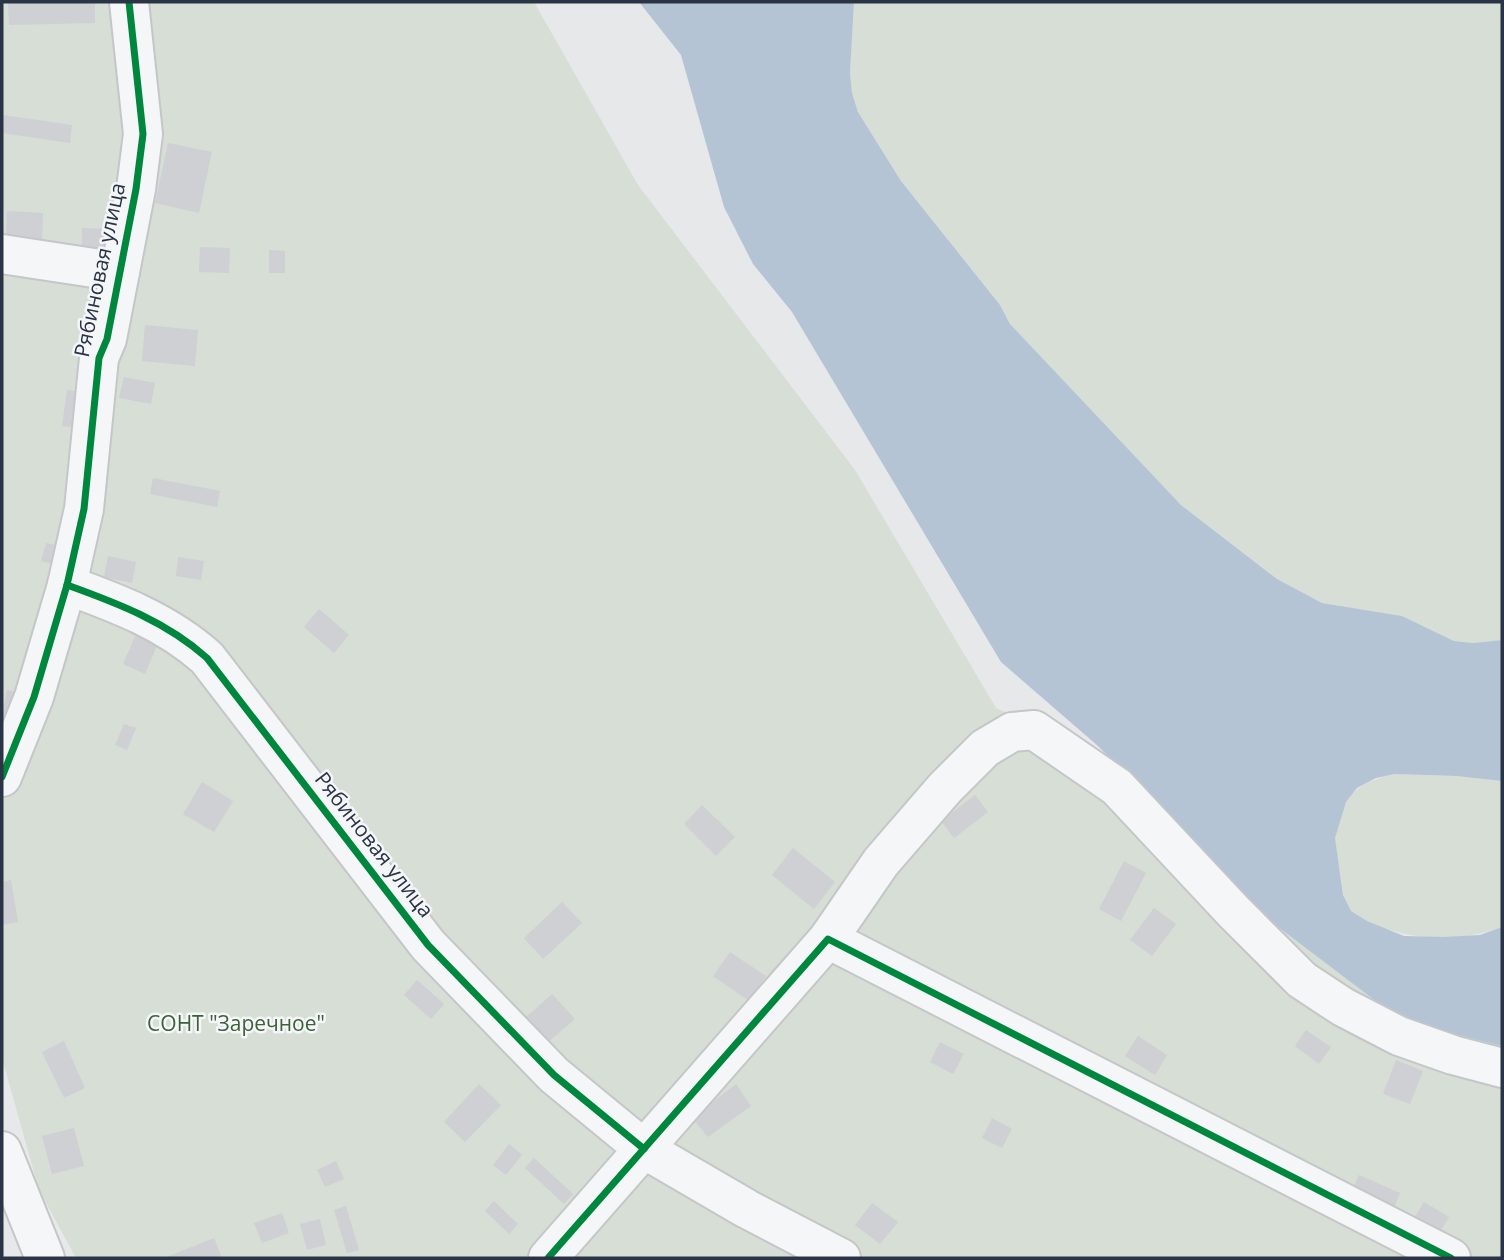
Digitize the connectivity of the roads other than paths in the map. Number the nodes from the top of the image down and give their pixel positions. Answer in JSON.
{"nodes":[{"id":1,"x":129,"y":2,"type":"edge"},
{"id":2,"x":2,"y":254,"type":"edge"},
{"id":3,"x":120,"y":272,"type":"junction"},
{"id":4,"x":67,"y":585,"type":"junction"},
{"id":5,"x":2,"y":777,"type":"edge"},
{"id":6,"x":828,"y":939,"type":"junction"},
{"id":7,"x":1502,"y":1068,"type":"edge"},
{"id":8,"x":644,"y":1149,"type":"junction"},
{"id":9,"x":2,"y":1151,"type":"edge"},
{"id":10,"x":45,"y":1258,"type":"edge"},
{"id":11,"x":548,"y":1258,"type":"edge"},
{"id":12,"x":841,"y":1258,"type":"edge"},
{"id":13,"x":1451,"y":1258,"type":"edge"}],
"edges":[{"from":1,"to":3,"type":"street","name":"Рябиновая улица"},
{"from":2,"to":3,"type":"street"},
{"from":3,"to":4,"type":"street","name":"Рябиновая улица"},
{"from":4,"to":5,"type":"street","name":"Рябиновая улица"},
{"from":4,"to":8,"type":"street","name":"Рябиновая улица"},
{"from":6,"to":7,"type":"street"},
{"from":6,"to":8,"type":"street"},
{"from":6,"to":13,"type":"street"},
{"from":8,"to":11,"type":"street"},
{"from":8,"to":12,"type":"street","name":"Рябиновая улица"},
{"from":9,"to":10,"type":"street"}]}
